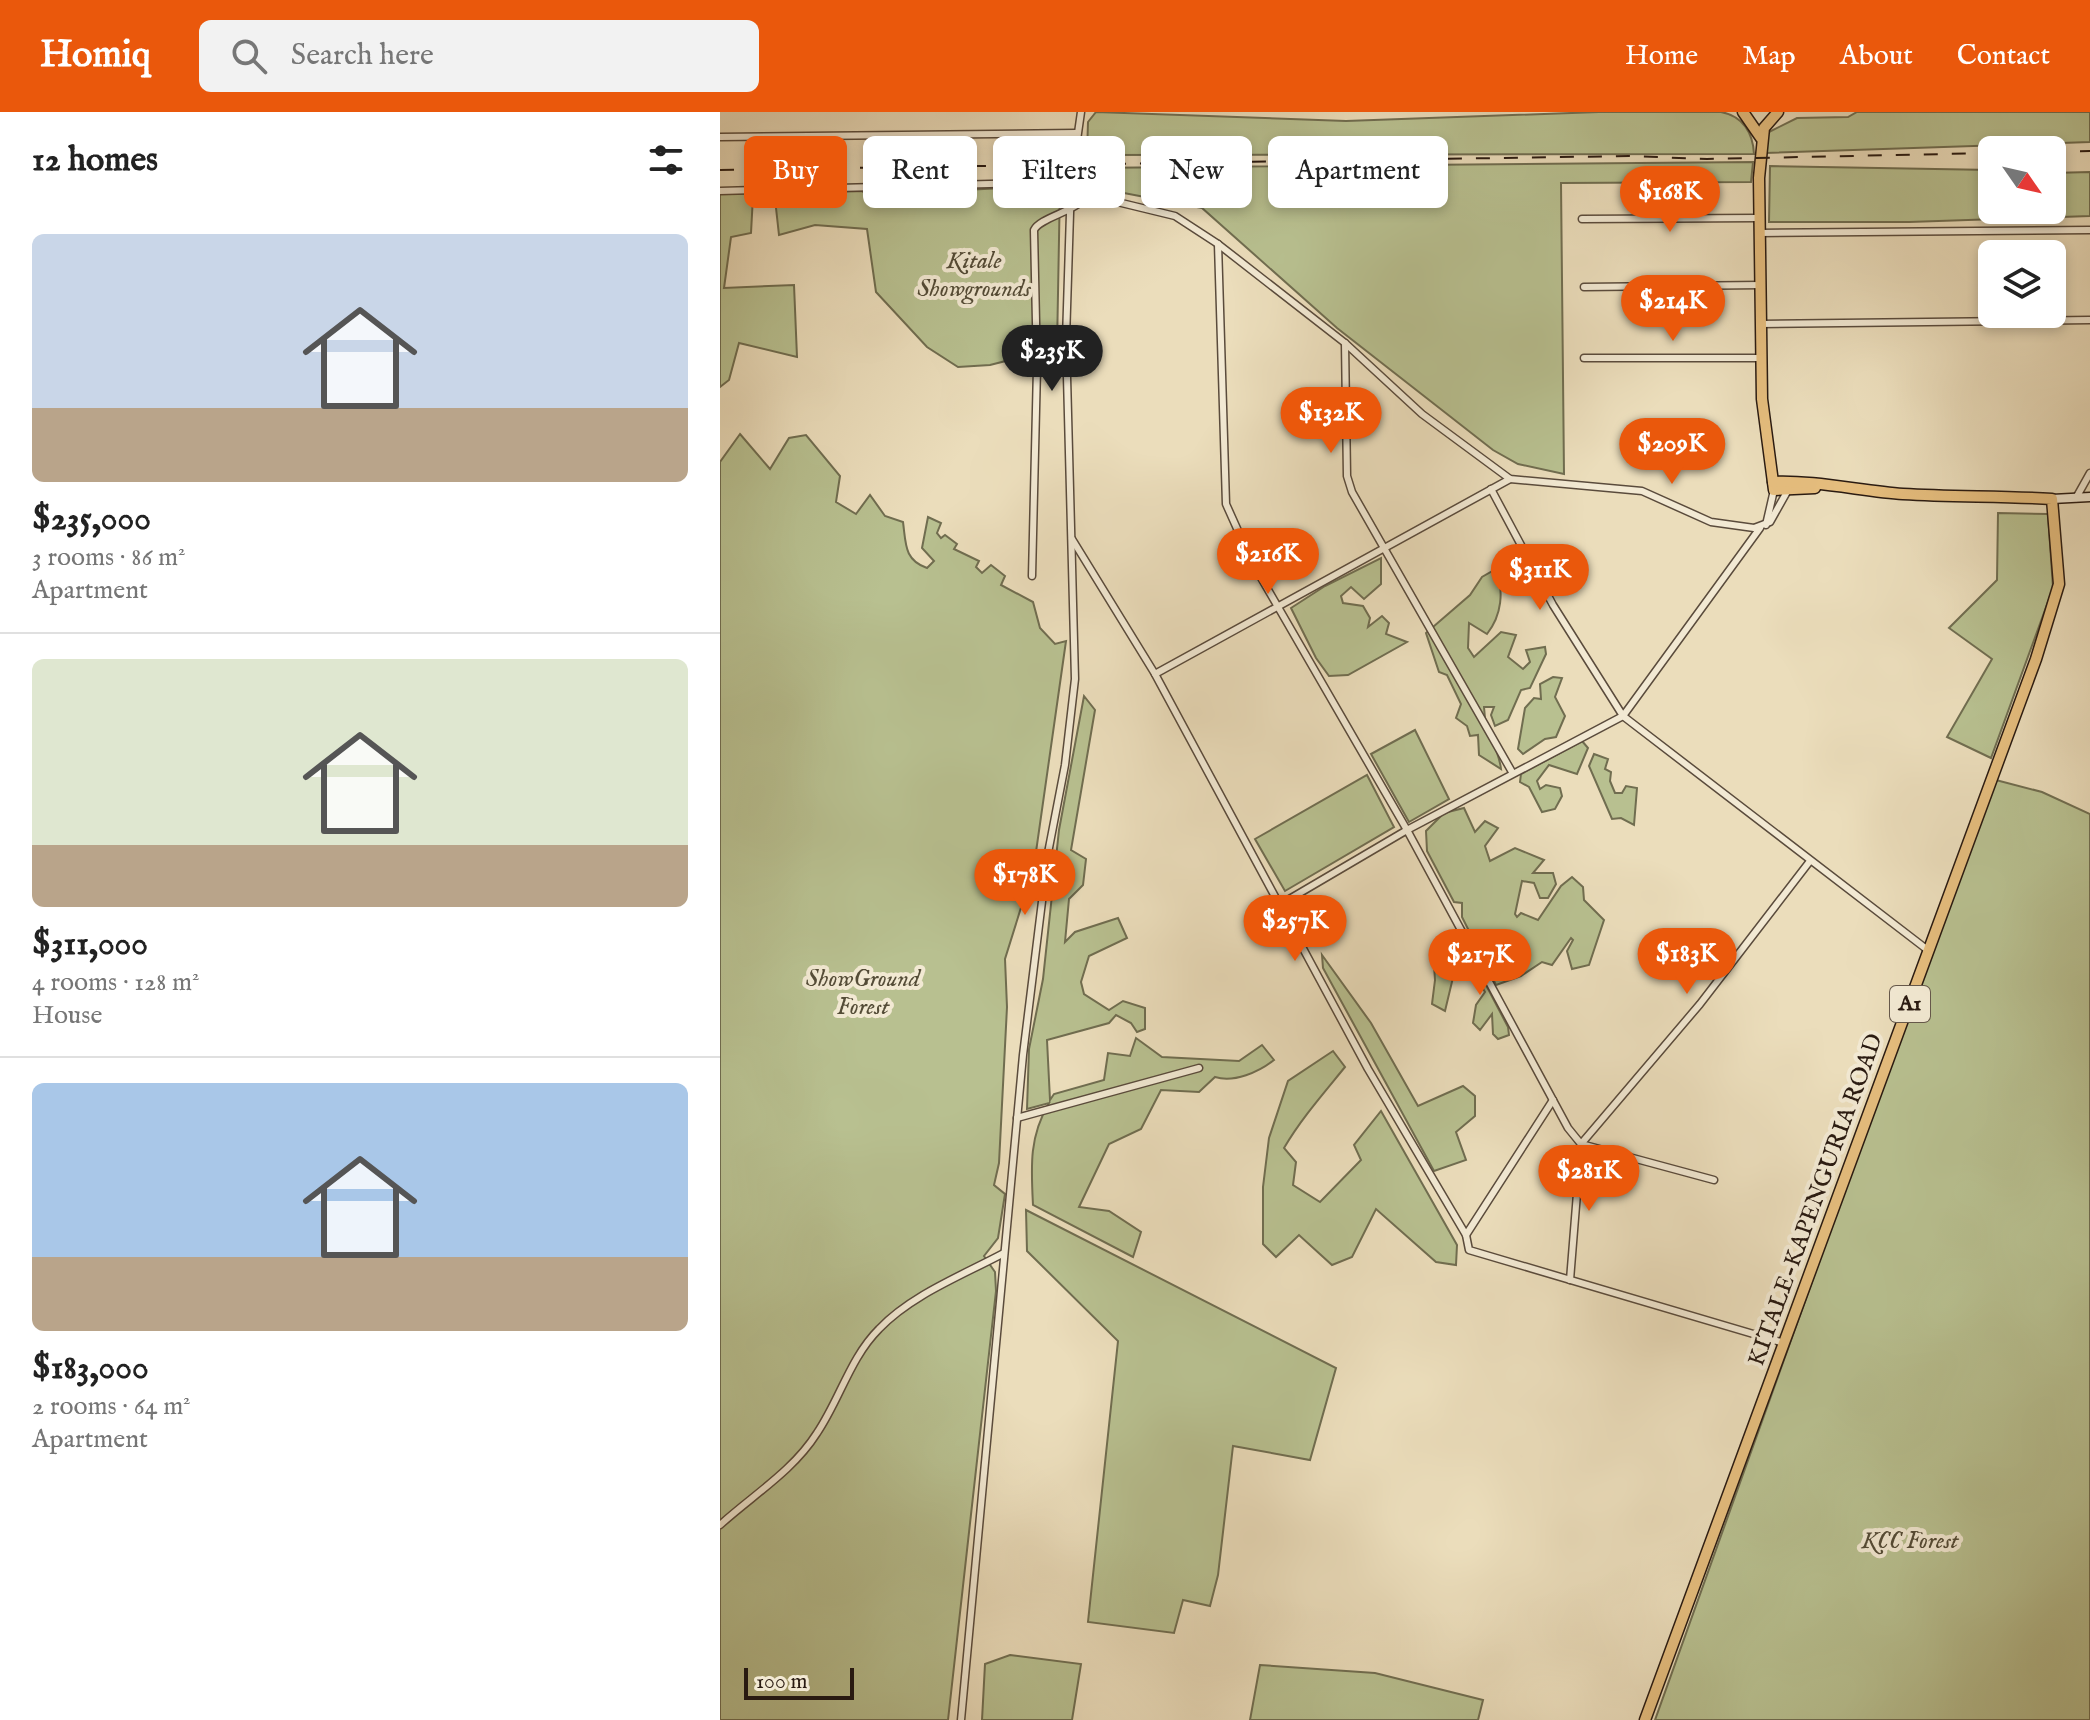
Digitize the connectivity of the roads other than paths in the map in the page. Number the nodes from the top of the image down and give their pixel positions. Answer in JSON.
{"nodes":[{"id":1,"x":1745,"y":112,"type":"edge"},
{"id":2,"x":1755,"y":112,"type":"edge"},
{"id":3,"x":1778,"y":112,"type":"edge"},
{"id":4,"x":1082,"y":114,"type":"edge"},
{"id":5,"x":1077,"y":133,"type":"junction"},
{"id":6,"x":1077,"y":136,"type":"edge"},
{"id":7,"x":720,"y":137,"type":"edge"},
{"id":8,"x":1761,"y":138,"type":"junction"},
{"id":9,"x":993,"y":184,"type":"edge"},
{"id":10,"x":720,"y":191,"type":"edge"},
{"id":11,"x":1070,"y":208,"type":"edge"},
{"id":12,"x":1070,"y":212,"type":"junction"},
{"id":13,"x":1759,"y":218,"type":"junction"},
{"id":14,"x":1582,"y":219,"type":"dead end"},
{"id":15,"x":2090,"y":231,"type":"edge"},
{"id":16,"x":1759,"y":233,"type":"junction"},
{"id":17,"x":1218,"y":244,"type":"junction"},
{"id":18,"x":1761,"y":285,"type":"junction"},
{"id":19,"x":1584,"y":287,"type":"dead end"},
{"id":20,"x":2090,"y":320,"type":"edge"},
{"id":21,"x":1760,"y":324,"type":"junction"},
{"id":22,"x":1345,"y":343,"type":"junction"},
{"id":23,"x":1584,"y":358,"type":"dead end"},
{"id":24,"x":1761,"y":358,"type":"junction"},
{"id":25,"x":1770,"y":456,"type":"junction"},
{"id":26,"x":2090,"y":473,"type":"edge"},
{"id":27,"x":1510,"y":479,"type":"junction"},
{"id":28,"x":1774,"y":486,"type":"junction"},
{"id":29,"x":1788,"y":486,"type":"junction"},
{"id":30,"x":1491,"y":489,"type":"junction"},
{"id":31,"x":2090,"y":497,"type":"edge"},
{"id":32,"x":2076,"y":498,"type":"junction"},
{"id":33,"x":2052,"y":499,"type":"junction"},
{"id":34,"x":1763,"y":526,"type":"junction"},
{"id":35,"x":1071,"y":537,"type":"junction"},
{"id":36,"x":1386,"y":548,"type":"junction"},
{"id":37,"x":1032,"y":576,"type":"dead end"},
{"id":38,"x":1278,"y":607,"type":"junction"},
{"id":39,"x":1155,"y":674,"type":"junction"},
{"id":40,"x":1623,"y":716,"type":"junction"},
{"id":41,"x":1512,"y":772,"type":"junction"},
{"id":42,"x":1407,"y":830,"type":"junction"},
{"id":43,"x":1810,"y":861,"type":"junction"},
{"id":44,"x":1281,"y":904,"type":"junction"},
{"id":45,"x":1929,"y":951,"type":"junction"},
{"id":46,"x":1199,"y":1068,"type":"dead end"},
{"id":47,"x":1553,"y":1100,"type":"junction"},
{"id":48,"x":1017,"y":1118,"type":"junction"},
{"id":49,"x":1581,"y":1144,"type":"junction"},
{"id":50,"x":1714,"y":1180,"type":"dead end"},
{"id":51,"x":1466,"y":1235,"type":"junction"},
{"id":52,"x":1004,"y":1253,"type":"junction"},
{"id":53,"x":1570,"y":1280,"type":"junction"},
{"id":54,"x":1784,"y":1343,"type":"junction"},
{"id":55,"x":720,"y":1525,"type":"edge"},
{"id":56,"x":961,"y":1720,"type":"edge"},
{"id":57,"x":1645,"y":1720,"type":"edge"}],
"edges":[{"from":1,"to":2,"type":"highway"},
{"from":1,"to":8,"type":"highway"},
{"from":3,"to":8,"type":"highway"},
{"from":4,"to":5,"type":"street"},
{"from":5,"to":6,"type":"street"},
{"from":5,"to":7,"type":"street"},
{"from":8,"to":13,"type":"highway"},
{"from":9,"to":10,"type":"street"},
{"from":11,"to":12,"type":"street"},
{"from":12,"to":17,"type":"street"},
{"from":12,"to":35,"type":"street"},
{"from":12,"to":37,"type":"street"},
{"from":13,"to":14,"type":"street"},
{"from":13,"to":16,"type":"highway"},
{"from":15,"to":16,"type":"street"},
{"from":16,"to":18,"type":"highway"},
{"from":17,"to":22,"type":"street"},
{"from":17,"to":38,"type":"street"},
{"from":18,"to":19,"type":"street"},
{"from":18,"to":21,"type":"highway"},
{"from":20,"to":21,"type":"street"},
{"from":21,"to":24,"type":"highway"},
{"from":22,"to":27,"type":"street"},
{"from":22,"to":36,"type":"street"},
{"from":23,"to":24,"type":"street"},
{"from":24,"to":25,"type":"highway"},
{"from":25,"to":28,"type":"highway"},
{"from":25,"to":29,"type":"highway"},
{"from":26,"to":32,"type":"street"},
{"from":27,"to":30,"type":"street"},
{"from":27,"to":34,"type":"street"},
{"from":28,"to":29,"type":"highway"},
{"from":28,"to":34,"type":"street"},
{"from":29,"to":33,"type":"highway"},
{"from":29,"to":34,"type":"street"},
{"from":30,"to":36,"type":"street"},
{"from":30,"to":40,"type":"street"},
{"from":31,"to":32,"type":"street"},
{"from":32,"to":33,"type":"street"},
{"from":33,"to":45,"type":"highway","name":"KITALE-KAPENGURIA ROAD","number":"A1"},
{"from":34,"to":40,"type":"street"},
{"from":35,"to":39,"type":"street"},
{"from":35,"to":48,"type":"street"},
{"from":36,"to":38,"type":"street"},
{"from":36,"to":41,"type":"street"},
{"from":38,"to":39,"type":"street"},
{"from":38,"to":42,"type":"street"},
{"from":39,"to":44,"type":"street"},
{"from":40,"to":41,"type":"street"},
{"from":40,"to":43,"type":"street"},
{"from":41,"to":42,"type":"street"},
{"from":42,"to":44,"type":"street"},
{"from":42,"to":47,"type":"street"},
{"from":43,"to":45,"type":"street"},
{"from":43,"to":49,"type":"street"},
{"from":44,"to":51,"type":"street"},
{"from":45,"to":54,"type":"highway","name":"KITALE-KAPENGURIA ROAD","number":"A1"},
{"from":46,"to":48,"type":"street"},
{"from":47,"to":49,"type":"street"},
{"from":47,"to":51,"type":"street"},
{"from":48,"to":52,"type":"street"},
{"from":49,"to":50,"type":"street"},
{"from":49,"to":53,"type":"street"},
{"from":51,"to":53,"type":"street"},
{"from":52,"to":55,"type":"street"},
{"from":52,"to":56,"type":"street"},
{"from":53,"to":54,"type":"street"},
{"from":54,"to":57,"type":"highway","name":"KITALE-KAPENGURIA ROAD","number":"A1"}]}
